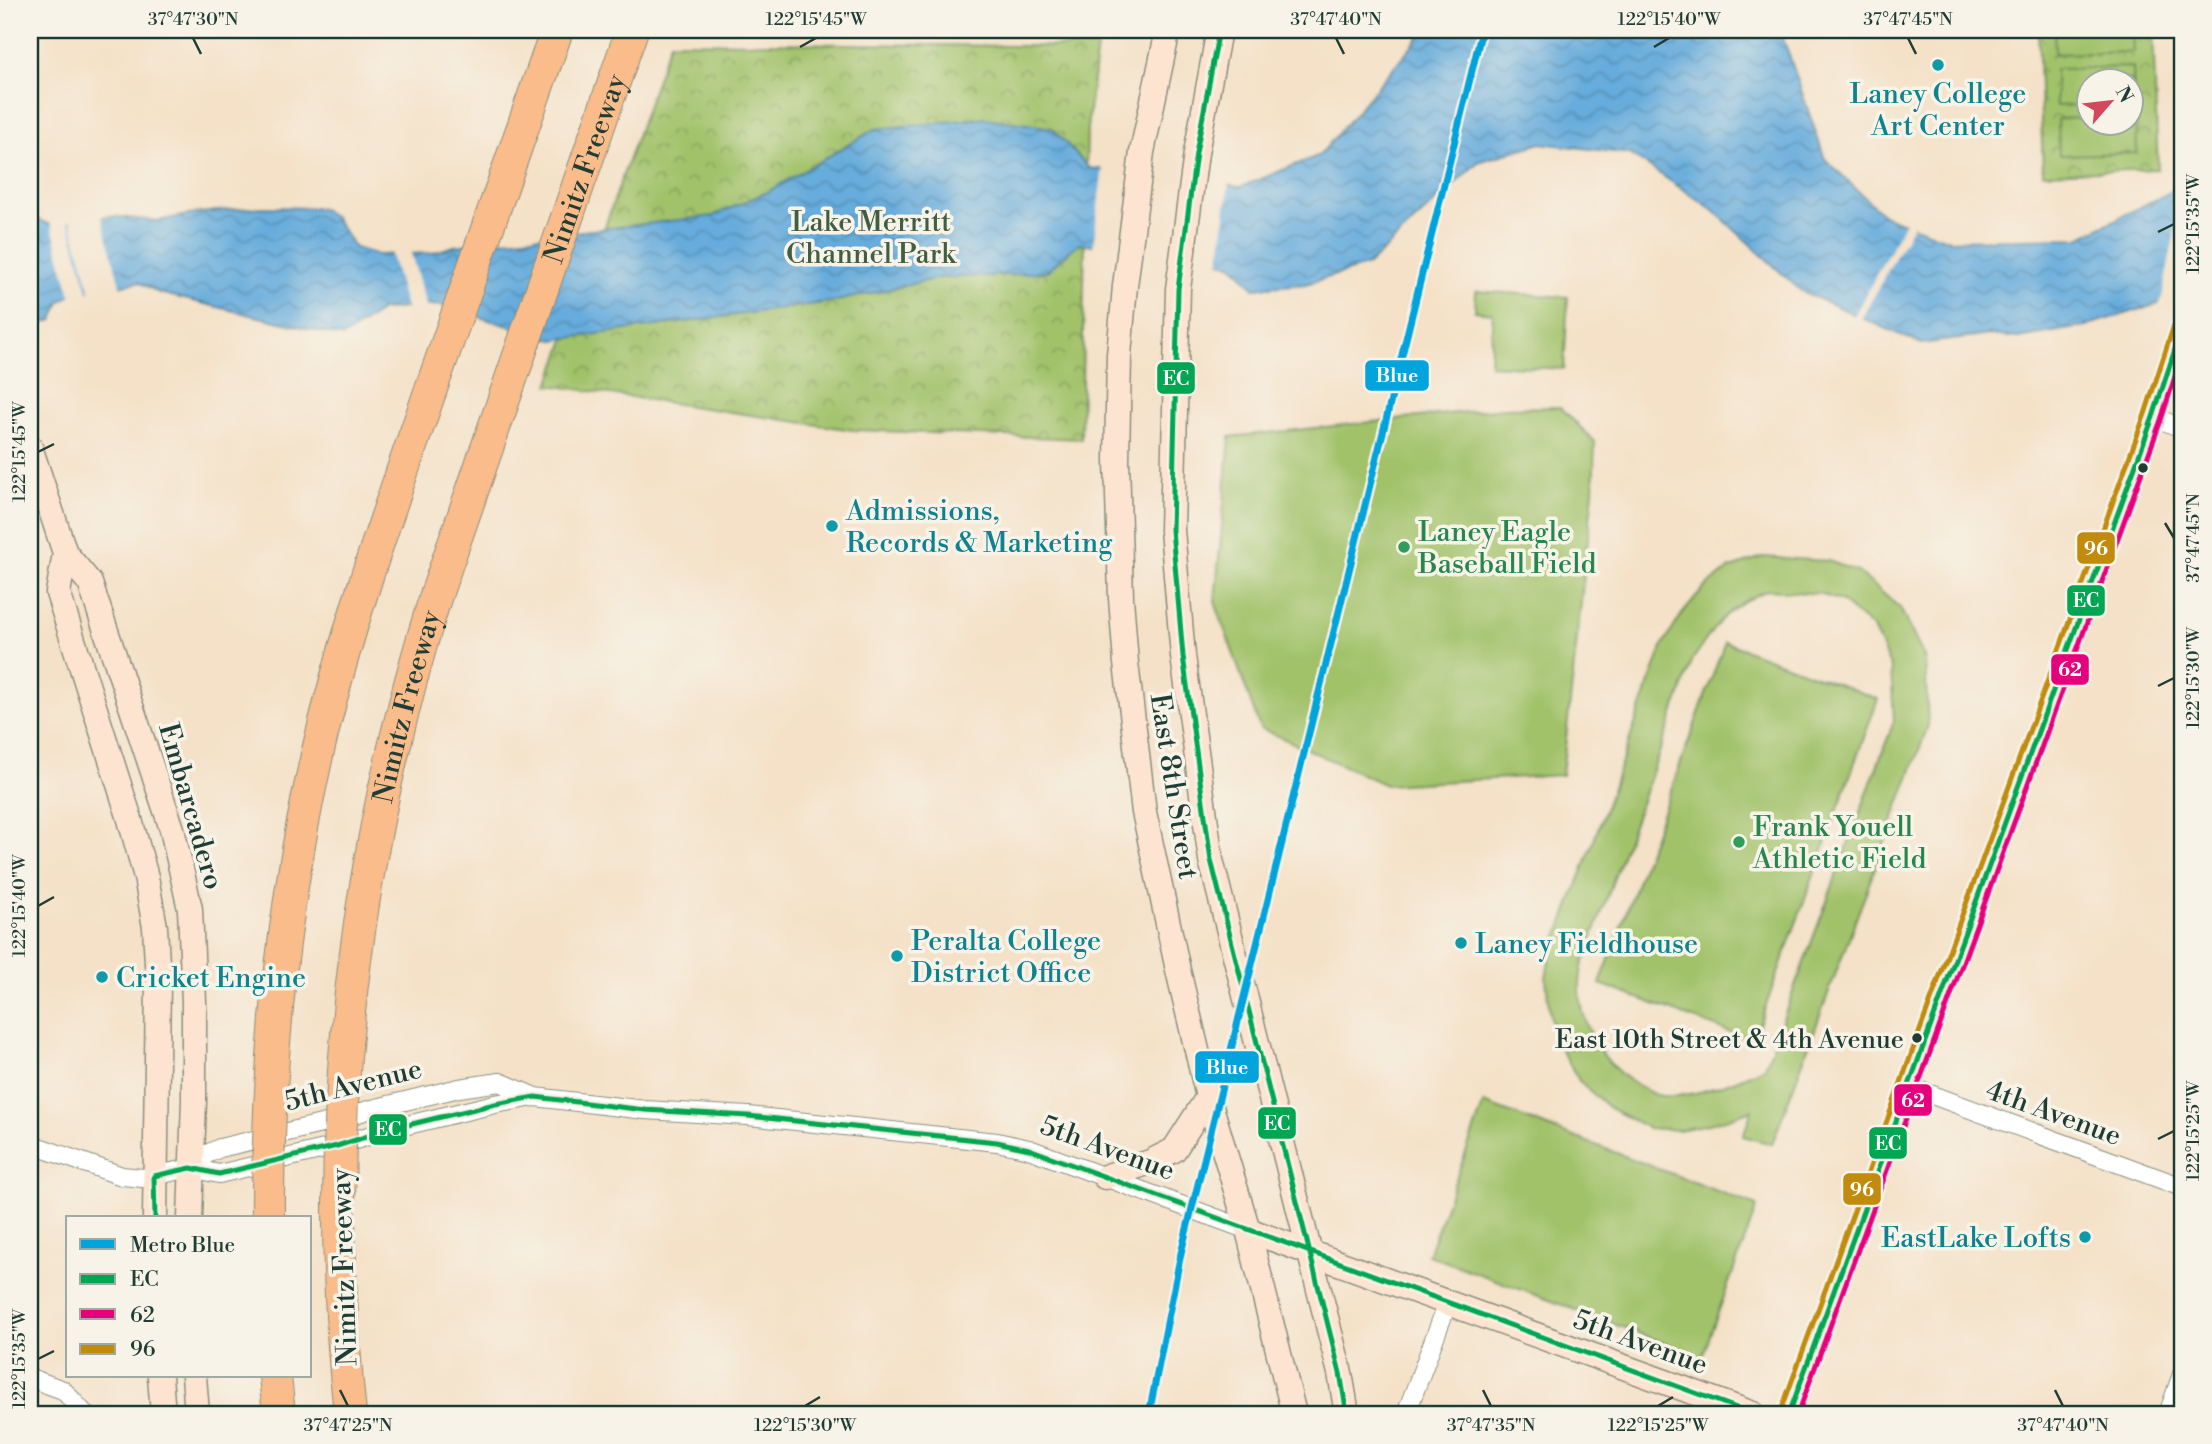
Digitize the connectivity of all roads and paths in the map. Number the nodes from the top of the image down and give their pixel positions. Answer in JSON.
{"nodes":[{"id":1,"x":557,"y":30,"type":"edge"},
{"id":2,"x":632,"y":30,"type":"edge"},
{"id":3,"x":1168,"y":30,"type":"edge"},
{"id":4,"x":1219,"y":30,"type":"edge"},
{"id":5,"x":2182,"y":328,"type":"edge"},
{"id":6,"x":2153,"y":417,"type":"junction"},
{"id":7,"x":2182,"y":428,"type":"edge"},
{"id":8,"x":30,"y":447,"type":"edge"},
{"id":9,"x":65,"y":553,"type":"junction"},
{"id":10,"x":1908,"y":1086,"type":"junction"},
{"id":11,"x":535,"y":1097,"type":"junction"},
{"id":12,"x":1208,"y":1097,"type":"junction"},
{"id":13,"x":30,"y":1144,"type":"edge"},
{"id":14,"x":191,"y":1168,"type":"junction"},
{"id":15,"x":155,"y":1176,"type":"junction"},
{"id":16,"x":1105,"y":1177,"type":"junction"},
{"id":17,"x":2182,"y":1186,"type":"edge"},
{"id":18,"x":155,"y":1216,"type":"edge"},
{"id":19,"x":190,"y":1216,"type":"edge"},
{"id":20,"x":268,"y":1216,"type":"edge"},
{"id":21,"x":1248,"y":1230,"type":"junction"},
{"id":22,"x":1308,"y":1253,"type":"junction"},
{"id":23,"x":1448,"y":1302,"type":"junction"},
{"id":24,"x":2182,"y":1374,"type":"edge"},
{"id":25,"x":30,"y":1378,"type":"edge"},
{"id":26,"x":160,"y":1378,"type":"edge"},
{"id":27,"x":194,"y":1378,"type":"edge"},
{"id":28,"x":275,"y":1378,"type":"edge"},
{"id":29,"x":85,"y":1414,"type":"edge"},
{"id":30,"x":163,"y":1414,"type":"edge"},
{"id":31,"x":197,"y":1414,"type":"edge"},
{"id":32,"x":279,"y":1414,"type":"edge"},
{"id":33,"x":350,"y":1414,"type":"edge"},
{"id":34,"x":1294,"y":1414,"type":"edge"},
{"id":35,"x":1347,"y":1414,"type":"edge"},
{"id":36,"x":1406,"y":1414,"type":"edge"},
{"id":37,"x":1753,"y":1414,"type":"edge"},
{"id":38,"x":1789,"y":1414,"type":"edge"},
{"id":39,"x":2168,"y":1414,"type":"edge"}],
"edges":[{"from":1,"to":20,"type":"highway","bridge":true},
{"from":2,"to":33,"type":"highway","name":"Nimitz Freeway","bridge":true},
{"from":3,"to":12,"type":"main road","name":"East 8th Street"},
{"from":4,"to":22,"type":"main road","name":"East 8th Street"},
{"from":5,"to":6,"type":"street"},
{"from":6,"to":7,"type":"street"},
{"from":6,"to":10,"type":"street"},
{"from":8,"to":9,"type":"main road","name":"Embarcadero"},
{"from":9,"to":14,"type":"main road","name":"Embarcadero"},
{"from":9,"to":15,"type":"main road","name":"Embarcadero"},
{"from":10,"to":17,"type":"street","name":"4th Avenue"},
{"from":10,"to":38,"type":"street"},
{"from":11,"to":14,"type":"street","name":"5th Avenue"},
{"from":11,"to":14,"type":"street","name":"5th Avenue"},
{"from":11,"to":16,"type":"street","name":"5th Avenue"},
{"from":12,"to":16,"type":"main road"},
{"from":12,"to":21,"type":"main road","name":"East 8th Street"},
{"from":13,"to":15,"type":"street","name":"5th Avenue"},
{"from":14,"to":15,"type":"street","name":"5th Avenue"},
{"from":14,"to":19,"type":"main road","name":"Embarcadero"},
{"from":15,"to":18,"type":"main road","name":"Embarcadero"},
{"from":16,"to":21,"type":"street","name":"5th Avenue"},
{"from":21,"to":22,"type":"main road","name":"5th Avenue"},
{"from":21,"to":34,"type":"main road","name":"East 8th Street"},
{"from":22,"to":23,"type":"main road","name":"5th Avenue"},
{"from":22,"to":35,"type":"main road","name":"East 8th Street"},
{"from":23,"to":36,"type":"street"},
{"from":23,"to":37,"type":"main road","name":"5th Avenue"},
{"from":24,"to":39,"type":"street"},
{"from":25,"to":29,"type":"street"},
{"from":26,"to":30,"type":"main road"},
{"from":27,"to":31,"type":"main road"},
{"from":28,"to":32,"type":"highway"}]}
